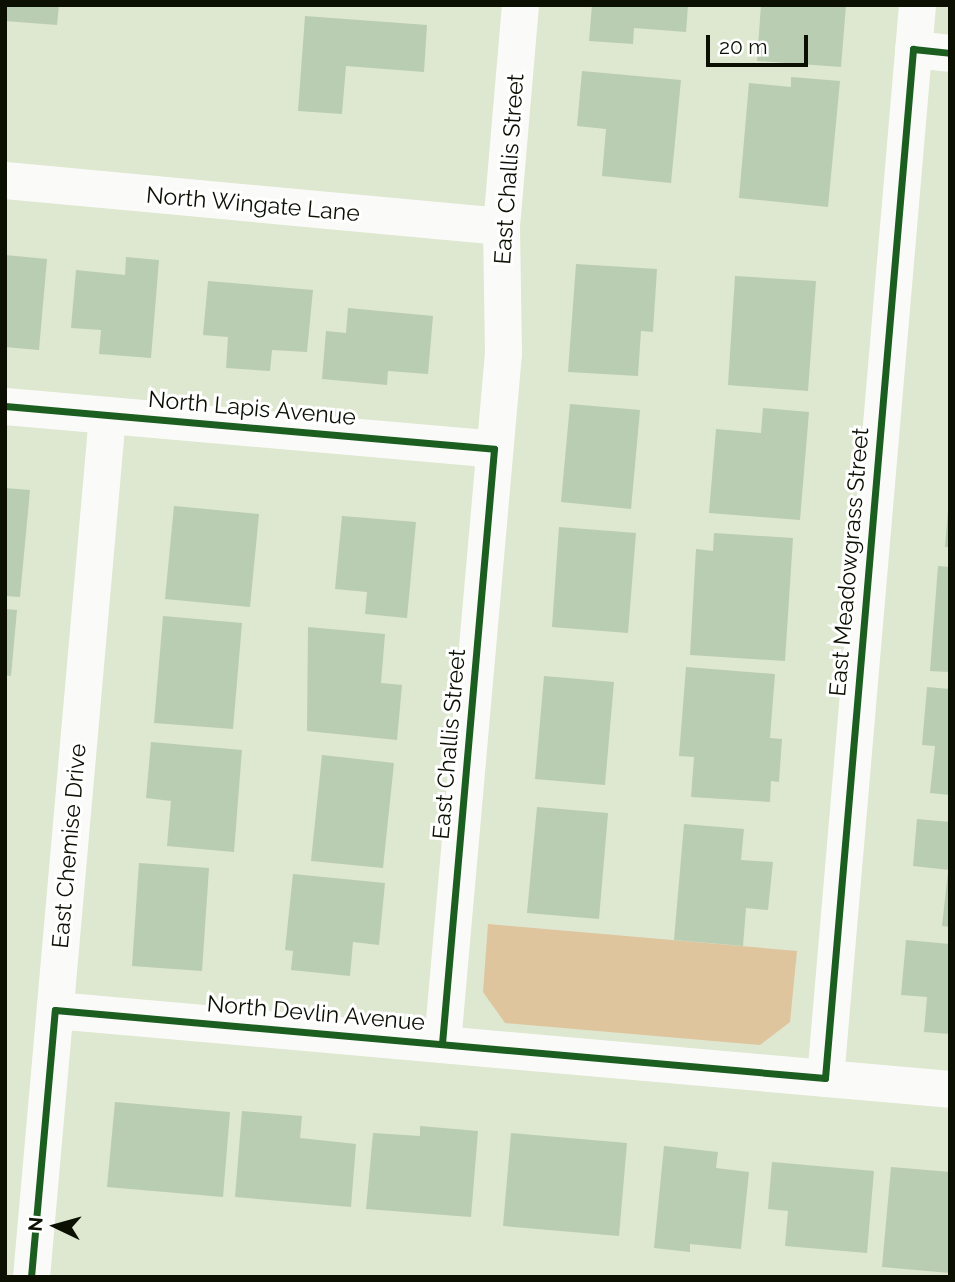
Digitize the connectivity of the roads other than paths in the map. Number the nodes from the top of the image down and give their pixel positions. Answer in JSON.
{"nodes":[{"id":1,"x":520,"y":5,"type":"edge"},
{"id":2,"x":917,"y":5,"type":"edge"},
{"id":3,"x":914,"y":49,"type":"junction"},
{"id":4,"x":950,"y":53,"type":"edge"},
{"id":5,"x":5,"y":180,"type":"edge"},
{"id":6,"x":501,"y":226,"type":"junction"},
{"id":7,"x":5,"y":406,"type":"edge"},
{"id":8,"x":107,"y":415,"type":"junction"},
{"id":9,"x":495,"y":449,"type":"junction"},
{"id":10,"x":54,"y":1010,"type":"junction"},
{"id":11,"x":442,"y":1043,"type":"junction"},
{"id":12,"x":825,"y":1078,"type":"junction"},
{"id":13,"x":950,"y":1089,"type":"edge"},
{"id":14,"x":31,"y":1277,"type":"edge"}],
"edges":[{"from":1,"to":6,"type":"street","name":"East Challis Street"},
{"from":2,"to":3,"type":"street","name":"East Meadowgrass Street"},
{"from":3,"to":4,"type":"street"},
{"from":3,"to":12,"type":"street","name":"East Meadowgrass Street"},
{"from":5,"to":6,"type":"street","name":"North Wingate Lane"},
{"from":6,"to":9,"type":"street","name":"East Challis Street"},
{"from":7,"to":8,"type":"street","name":"North Lapis Avenue"},
{"from":8,"to":9,"type":"street","name":"North Lapis Avenue"},
{"from":8,"to":10,"type":"street","name":"East Chemise Drive"},
{"from":9,"to":11,"type":"street","name":"East Challis Street"},
{"from":10,"to":11,"type":"street","name":"North Devlin Avenue"},
{"from":10,"to":14,"type":"street","name":"East Chemise Drive"},
{"from":11,"to":12,"type":"street","name":"North Devlin Avenue"},
{"from":12,"to":13,"type":"street","name":"North Devlin Avenue"}]}
